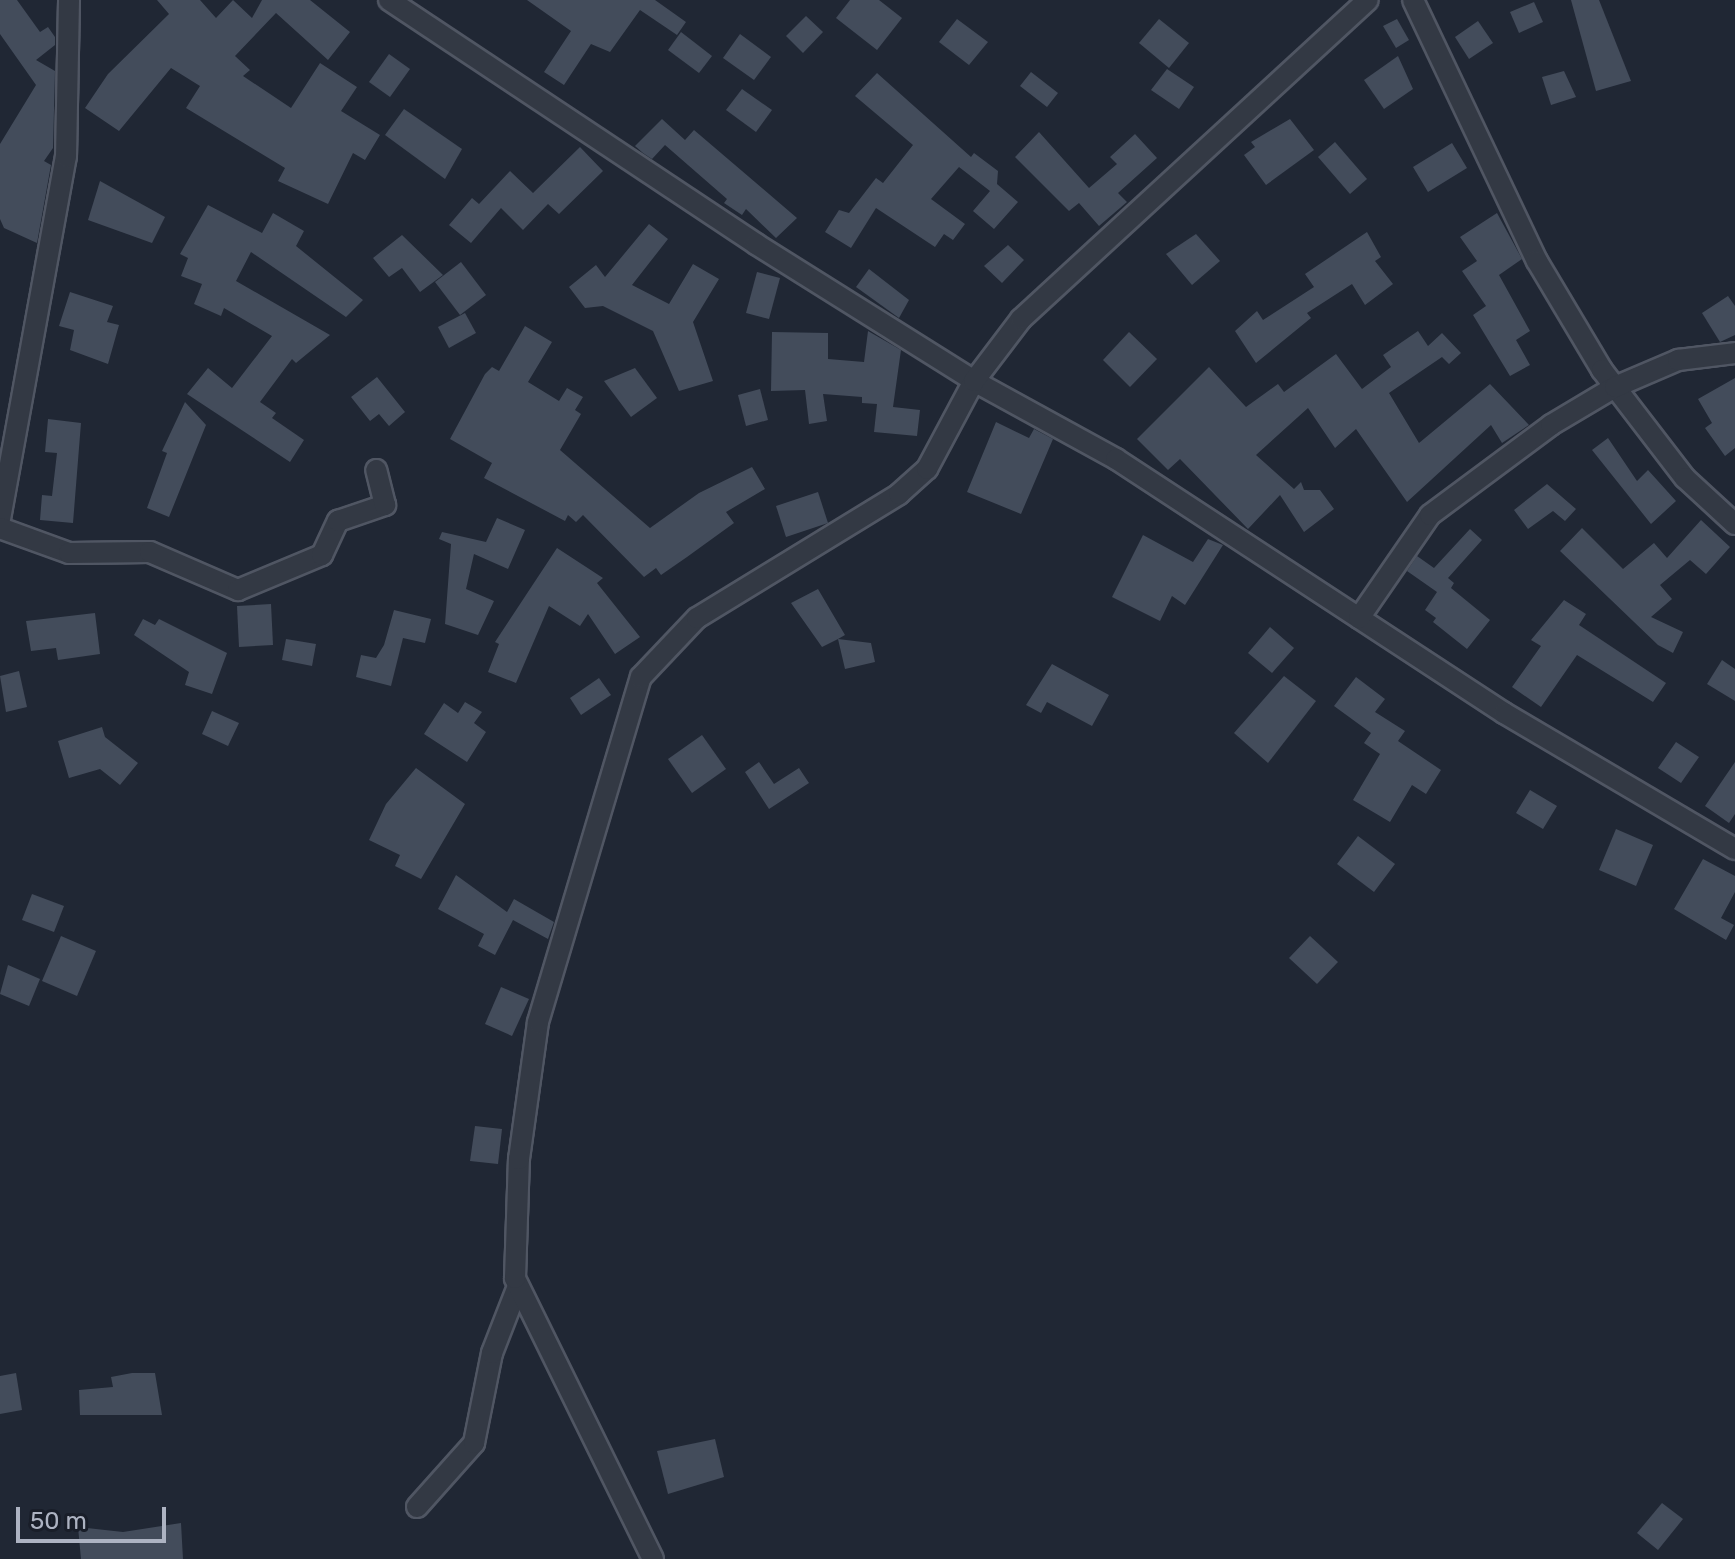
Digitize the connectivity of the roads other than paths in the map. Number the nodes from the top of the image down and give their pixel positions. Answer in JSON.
{"nodes":[{"id":1,"x":69,"y":0,"type":"edge"},
{"id":2,"x":389,"y":0,"type":"edge"},
{"id":3,"x":1368,"y":0,"type":"edge"},
{"id":4,"x":1413,"y":0,"type":"edge"},
{"id":5,"x":1735,"y":353,"type":"edge"},
{"id":6,"x":974,"y":381,"type":"junction"},
{"id":7,"x":1615,"y":387,"type":"junction"},
{"id":8,"x":376,"y":470,"type":"dead end"},
{"id":9,"x":0,"y":519,"type":"edge"},
{"id":10,"x":1735,"y":524,"type":"edge"},
{"id":11,"x":0,"y":528,"type":"edge"},
{"id":12,"x":1359,"y":618,"type":"junction"},
{"id":13,"x":1735,"y":849,"type":"edge"},
{"id":14,"x":517,"y":1289,"type":"junction"},
{"id":15,"x":417,"y":1507,"type":"dead end"},
{"id":16,"x":653,"y":1559,"type":"edge"}],
"edges":[{"from":1,"to":9,"type":"street"},
{"from":2,"to":6,"type":"street"},
{"from":3,"to":6,"type":"street"},
{"from":4,"to":7,"type":"street"},
{"from":5,"to":7,"type":"street"},
{"from":6,"to":12,"type":"street"},
{"from":6,"to":14,"type":"street"},
{"from":7,"to":10,"type":"street"},
{"from":7,"to":12,"type":"street"},
{"from":8,"to":11,"type":"street"},
{"from":12,"to":13,"type":"street"},
{"from":14,"to":15,"type":"street"},
{"from":14,"to":16,"type":"street"}]}
